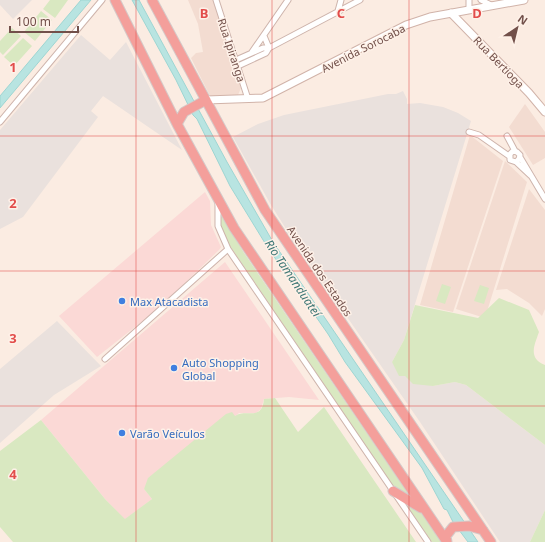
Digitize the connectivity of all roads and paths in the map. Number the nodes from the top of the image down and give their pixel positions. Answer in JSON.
{"nodes":[{"id":1,"x":102,"y":0,"type":"edge"},
{"id":2,"x":115,"y":0,"type":"edge"},
{"id":3,"x":152,"y":0,"type":"edge"},
{"id":4,"x":216,"y":0,"type":"edge"},
{"id":5,"x":288,"y":0,"type":"edge"},
{"id":6,"x":341,"y":0,"type":"edge"},
{"id":7,"x":360,"y":0,"type":"edge"},
{"id":8,"x":470,"y":0,"type":"edge"},
{"id":9,"x":481,"y":0,"type":"edge"},
{"id":10,"x":524,"y":0,"type":"edge"},
{"id":11,"x":348,"y":3,"type":"edge"},
{"id":12,"x":493,"y":6,"type":"junction"},
{"id":13,"x":469,"y":10,"type":"junction"},
{"id":14,"x":338,"y":11,"type":"junction"},
{"id":15,"x":451,"y":13,"type":"junction"},
{"id":16,"x":264,"y":36,"type":"junction"},
{"id":17,"x":269,"y":48,"type":"junction"},
{"id":18,"x":250,"y":53,"type":"junction"},
{"id":19,"x":237,"y":63,"type":"junction"},
{"id":20,"x":248,"y":99,"type":"junction"},
{"id":21,"x":203,"y":102,"type":"junction"},
{"id":22,"x":545,"y":112,"type":"edge"},
{"id":23,"x":0,"y":122,"type":"edge"},
{"id":24,"x":177,"y":124,"type":"junction"},
{"id":25,"x":469,"y":132,"type":"dead end"},
{"id":26,"x":506,"y":136,"type":"dead end"},
{"id":27,"x":515,"y":151,"type":"junction"},
{"id":28,"x":509,"y":156,"type":"junction"},
{"id":29,"x":520,"y":157,"type":"junction"},
{"id":30,"x":516,"y":162,"type":"junction"},
{"id":31,"x":531,"y":176,"type":"junction"},
{"id":32,"x":218,"y":199,"type":"junction"},
{"id":33,"x":545,"y":199,"type":"edge"},
{"id":34,"x":228,"y":249,"type":"junction"},
{"id":35,"x":105,"y":359,"type":"dead end"},
{"id":36,"x":394,"y":491,"type":"junction"},
{"id":37,"x":424,"y":509,"type":"junction"},
{"id":38,"x":483,"y":530,"type":"junction"},
{"id":39,"x":428,"y":542,"type":"edge"},
{"id":40,"x":447,"y":542,"type":"edge"},
{"id":41,"x":491,"y":542,"type":"edge"}],
"edges":[{"from":1,"to":23,"type":"street"},
{"from":2,"to":24,"type":"highway"},
{"from":3,"to":21,"type":"highway","name":"Avenida dos Estados"},
{"from":4,"to":19,"type":"street","name":"Rua Ipiranga"},
{"from":5,"to":16,"type":"street"},
{"from":6,"to":14,"type":"street"},
{"from":7,"to":11,"type":"street"},
{"from":8,"to":13,"type":"street"},
{"from":9,"to":12,"type":"street"},
{"from":10,"to":12,"type":"street","name":"Avenida Sorocaba"},
{"from":11,"to":14,"type":"street"},
{"from":12,"to":13,"type":"street","name":"Avenida Sorocaba"},
{"from":13,"to":15,"type":"street","name":"Avenida Sorocaba"},
{"from":14,"to":17,"type":"street"},
{"from":15,"to":20,"type":"street","name":"Avenida Sorocaba"},
{"from":15,"to":22,"type":"street","name":"Rua Bertioga"},
{"from":16,"to":17,"type":"street"},
{"from":16,"to":18,"type":"street"},
{"from":17,"to":18,"type":"street"},
{"from":17,"to":19,"type":"street"},
{"from":18,"to":19,"type":"street"},
{"from":19,"to":20,"type":"street","name":"Rua Ipiranga"},
{"from":20,"to":21,"type":"street","name":"Avenida Sorocaba"},
{"from":21,"to":24,"type":"highway"},
{"from":21,"to":38,"type":"highway","name":"Avenida dos Estados"},
{"from":24,"to":32,"type":"highway"},
{"from":25,"to":28,"type":"street"},
{"from":26,"to":27,"type":"street"},
{"from":27,"to":28,"type":"street"},
{"from":27,"to":29,"type":"street"},
{"from":28,"to":30,"type":"street"},
{"from":29,"to":30,"type":"street"},
{"from":29,"to":31,"type":"street"},
{"from":30,"to":31,"type":"street"},
{"from":31,"to":33,"type":"street"},
{"from":32,"to":34,"type":"street"},
{"from":32,"to":37,"type":"highway"},
{"from":34,"to":35,"type":"street"},
{"from":34,"to":36,"type":"street"},
{"from":36,"to":37,"type":"highway"},
{"from":36,"to":39,"type":"street"},
{"from":37,"to":40,"type":"highway"},
{"from":38,"to":40,"type":"highway"},
{"from":38,"to":41,"type":"highway","name":"Avenida dos Estados"}]}
